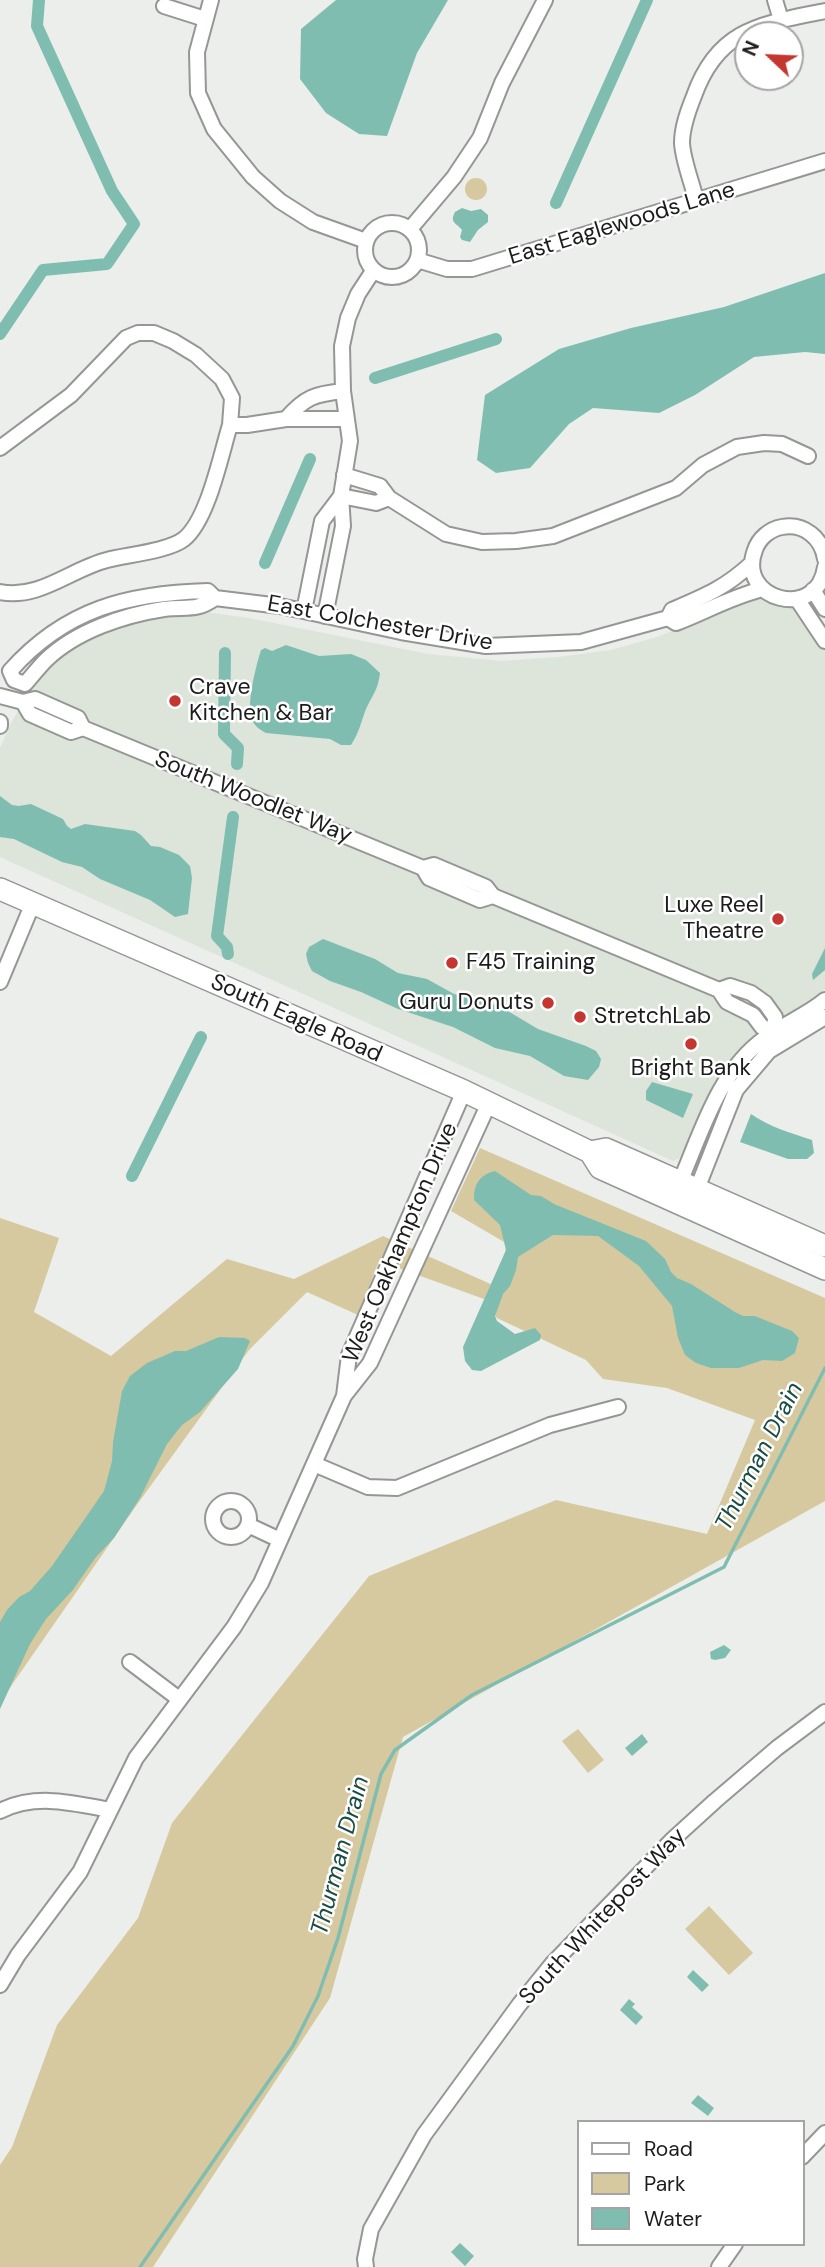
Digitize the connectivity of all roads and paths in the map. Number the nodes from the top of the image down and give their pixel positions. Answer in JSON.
{"nodes":[{"id":1,"x":211,"y":0,"type":"edge"},
{"id":2,"x":545,"y":0,"type":"edge"},
{"id":3,"x":775,"y":0,"type":"edge"},
{"id":4,"x":164,"y":6,"type":"dead end"},
{"id":5,"x":825,"y":11,"type":"edge"},
{"id":6,"x":205,"y":19,"type":"junction"},
{"id":7,"x":781,"y":20,"type":"junction"},
{"id":8,"x":825,"y":161,"type":"edge"},
{"id":9,"x":696,"y":200,"type":"junction"},
{"id":10,"x":410,"y":229,"type":"junction"},
{"id":11,"x":366,"y":241,"type":"junction"},
{"id":12,"x":417,"y":260,"type":"junction"},
{"id":13,"x":373,"y":271,"type":"junction"},
{"id":14,"x":343,"y":391,"type":"junction"},
{"id":15,"x":286,"y":419,"type":"junction"},
{"id":16,"x":347,"y":419,"type":"junction"},
{"id":17,"x":230,"y":425,"type":"junction"},
{"id":18,"x":0,"y":448,"type":"edge"},
{"id":19,"x":808,"y":456,"type":"dead end"},
{"id":20,"x":344,"y":475,"type":"junction"},
{"id":21,"x":341,"y":496,"type":"junction"},
{"id":22,"x":388,"y":498,"type":"junction"},
{"id":23,"x":820,"y":532,"type":"edge"},
{"id":24,"x":825,"y":557,"type":"edge"},
{"id":25,"x":752,"y":563,"type":"junction"},
{"id":26,"x":763,"y":589,"type":"junction"},
{"id":27,"x":813,"y":590,"type":"junction"},
{"id":28,"x":0,"y":592,"type":"edge"},
{"id":29,"x":797,"y":599,"type":"junction"},
{"id":30,"x":825,"y":609,"type":"edge"},
{"id":31,"x":304,"y":611,"type":"junction"},
{"id":32,"x":325,"y":616,"type":"junction"},
{"id":33,"x":668,"y":618,"type":"junction"},
{"id":34,"x":825,"y":641,"type":"edge"},
{"id":35,"x":1,"y":698,"type":"edge"},
{"id":36,"x":0,"y":889,"type":"edge"},
{"id":37,"x":33,"y":903,"type":"junction"},
{"id":38,"x":0,"y":982,"type":"edge"},
{"id":39,"x":825,"y":1000,"type":"edge"},
{"id":40,"x":825,"y":1017,"type":"edge"},
{"id":41,"x":778,"y":1038,"type":"junction"},
{"id":42,"x":464,"y":1091,"type":"junction"},
{"id":43,"x":489,"y":1103,"type":"junction"},
{"id":44,"x":590,"y":1152,"type":"junction"},
{"id":45,"x":689,"y":1185,"type":"junction"},
{"id":46,"x":661,"y":1196,"type":"junction"},
{"id":47,"x":825,"y":1246,"type":"edge"},
{"id":48,"x":825,"y":1258,"type":"edge"},
{"id":49,"x":825,"y":1269,"type":"edge"},
{"id":50,"x":344,"y":1396,"type":"junction"},
{"id":51,"x":618,"y":1407,"type":"dead end"},
{"id":52,"x":314,"y":1464,"type":"junction"},
{"id":53,"x":248,"y":1525,"type":"dead end"},
{"id":54,"x":280,"y":1541,"type":"junction"},
{"id":55,"x":130,"y":1662,"type":"dead end"},
{"id":56,"x":179,"y":1699,"type":"junction"},
{"id":57,"x":825,"y":1712,"type":"edge"},
{"id":58,"x":110,"y":1810,"type":"junction"},
{"id":59,"x":0,"y":1811,"type":"edge"},
{"id":60,"x":0,"y":1984,"type":"edge"},
{"id":61,"x":825,"y":2133,"type":"edge"},
{"id":62,"x":804,"y":2155,"type":"edge"},
{"id":63,"x":734,"y":2246,"type":"edge"},
{"id":64,"x":366,"y":2267,"type":"edge"},
{"id":65,"x":719,"y":2267,"type":"edge"}],
"edges":[{"from":1,"to":6,"type":"street"},
{"from":2,"to":10,"type":"street"},
{"from":3,"to":7,"type":"street"},
{"from":4,"to":6,"type":"street"},
{"from":5,"to":7,"type":"street"},
{"from":6,"to":11,"type":"street"},
{"from":7,"to":9,"type":"street"},
{"from":8,"to":9,"type":"street","name":"East Eaglewoods Lane"},
{"from":9,"to":12,"type":"street","name":"East Eaglewoods Lane"},
{"from":10,"to":11,"type":"street"},
{"from":10,"to":12,"type":"street"},
{"from":11,"to":13,"type":"street"},
{"from":12,"to":13,"type":"street"},
{"from":13,"to":14,"type":"street"},
{"from":14,"to":15,"type":"street"},
{"from":14,"to":16,"type":"street"},
{"from":15,"to":16,"type":"street"},
{"from":15,"to":17,"type":"street"},
{"from":16,"to":20,"type":"street"},
{"from":17,"to":18,"type":"street"},
{"from":17,"to":28,"type":"street"},
{"from":19,"to":22,"type":"street"},
{"from":20,"to":21,"type":"street"},
{"from":20,"to":22,"type":"street"},
{"from":21,"to":22,"type":"street"},
{"from":21,"to":31,"type":"street"},
{"from":21,"to":32,"type":"street"},
{"from":23,"to":24,"type":"street"},
{"from":23,"to":25,"type":"street"},
{"from":24,"to":27,"type":"street"},
{"from":25,"to":26,"type":"street"},
{"from":25,"to":33,"type":"street","name":"East Colchester Drive"},
{"from":26,"to":29,"type":"street"},
{"from":26,"to":33,"type":"street","name":"East Colchester Drive"},
{"from":27,"to":29,"type":"street"},
{"from":27,"to":30,"type":"street"},
{"from":29,"to":34,"type":"street"},
{"from":31,"to":32,"type":"street","name":"East Colchester Drive"},
{"from":31,"to":35,"type":"street","name":"East Colchester Drive"},
{"from":32,"to":33,"type":"street","name":"East Colchester Drive"},
{"from":35,"to":41,"type":"street","name":"South Woodlet Way"},
{"from":36,"to":37,"type":"highway","name":"South Eagle Road"},
{"from":37,"to":38,"type":"street"},
{"from":37,"to":42,"type":"highway","name":"South Eagle Road"},
{"from":39,"to":41,"type":"street"},
{"from":40,"to":41,"type":"street"},
{"from":41,"to":45,"type":"street"},
{"from":42,"to":43,"type":"highway","name":"South Eagle Road"},
{"from":42,"to":50,"type":"street","name":"West Oakhampton Drive"},
{"from":43,"to":44,"type":"highway","name":"South Eagle Road"},
{"from":43,"to":50,"type":"street","name":"West Oakhampton Drive"},
{"from":44,"to":45,"type":"highway","name":"South Eagle Road"},
{"from":44,"to":46,"type":"highway","name":"South Eagle Road"},
{"from":45,"to":47,"type":"highway","name":"South Eagle Road"},
{"from":46,"to":48,"type":"highway"},
{"from":46,"to":49,"type":"highway","name":"South Eagle Road"},
{"from":50,"to":52,"type":"street","name":"West Oakhampton Drive"},
{"from":51,"to":52,"type":"street"},
{"from":52,"to":54,"type":"street","name":"West Oakhampton Drive"},
{"from":53,"to":54,"type":"street"},
{"from":54,"to":56,"type":"street","name":"West Oakhampton Drive"},
{"from":55,"to":56,"type":"street"},
{"from":56,"to":58,"type":"street","name":"West Oakhampton Drive"},
{"from":57,"to":64,"type":"street","name":"South Whitepost Way"},
{"from":58,"to":59,"type":"street"},
{"from":58,"to":60,"type":"street","name":"West Oakhampton Drive"},
{"from":61,"to":62,"type":"street"},
{"from":63,"to":65,"type":"street"}]}
